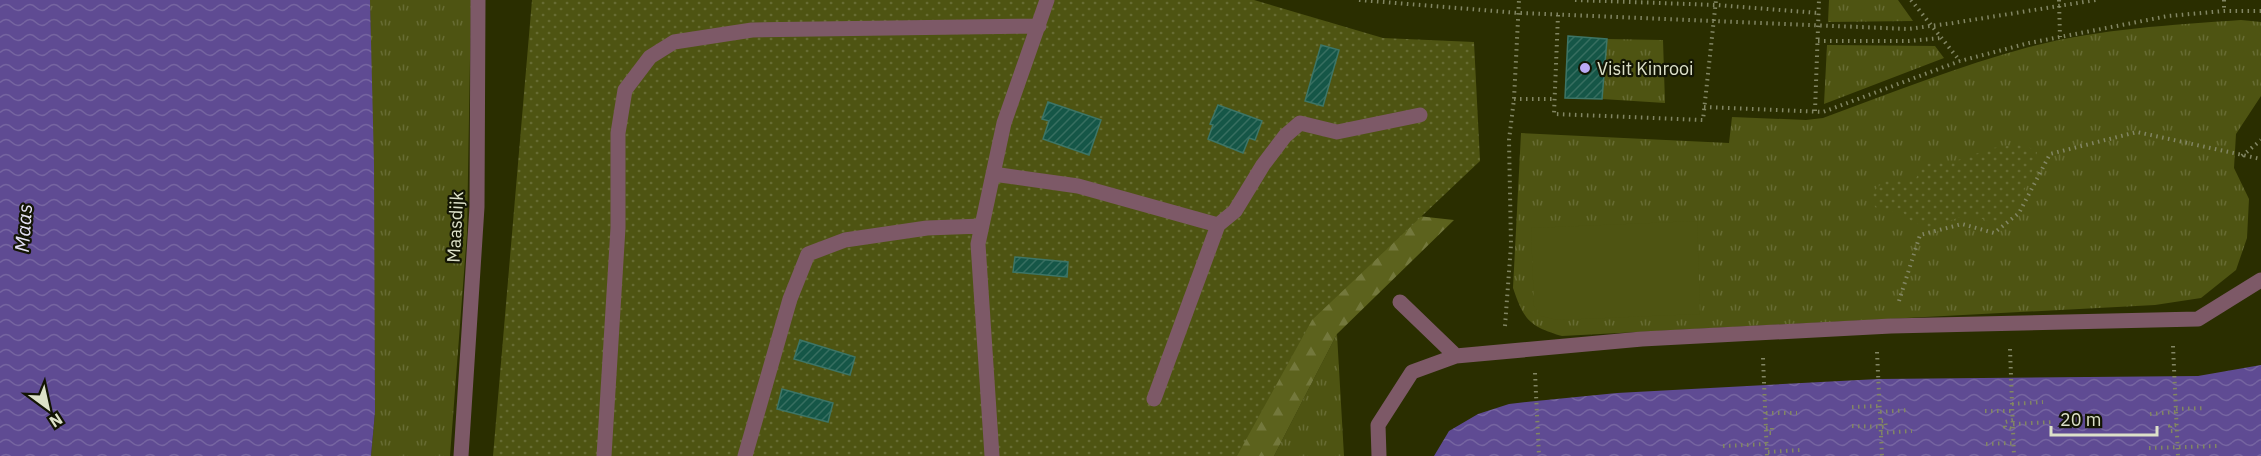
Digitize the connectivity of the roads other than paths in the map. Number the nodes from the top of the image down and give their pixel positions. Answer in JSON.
{"nodes":[{"id":1,"x":478,"y":0,"type":"edge"},
{"id":2,"x":1047,"y":0,"type":"edge"},
{"id":3,"x":1039,"y":26,"type":"junction"},
{"id":4,"x":1420,"y":115,"type":"dead end"},
{"id":5,"x":993,"y":174,"type":"junction"},
{"id":6,"x":1218,"y":225,"type":"junction"},
{"id":7,"x":982,"y":226,"type":"junction"},
{"id":8,"x":2261,"y":280,"type":"edge"},
{"id":9,"x":1400,"y":302,"type":"dead end"},
{"id":10,"x":1456,"y":356,"type":"junction"},
{"id":11,"x":1154,"y":399,"type":"dead end"},
{"id":12,"x":460,"y":456,"type":"edge"},
{"id":13,"x":604,"y":456,"type":"edge"},
{"id":14,"x":745,"y":456,"type":"edge"},
{"id":15,"x":992,"y":456,"type":"edge"},
{"id":16,"x":1379,"y":456,"type":"edge"}],
"edges":[{"from":1,"to":12,"type":"street","name":"Maasdijk"},
{"from":2,"to":3,"type":"street"},
{"from":3,"to":5,"type":"street"},
{"from":3,"to":13,"type":"street"},
{"from":4,"to":6,"type":"street"},
{"from":5,"to":6,"type":"street"},
{"from":5,"to":7,"type":"street"},
{"from":6,"to":11,"type":"street"},
{"from":7,"to":14,"type":"street"},
{"from":7,"to":15,"type":"street"},
{"from":8,"to":10,"type":"street"},
{"from":9,"to":10,"type":"street"},
{"from":10,"to":16,"type":"street"}]}
